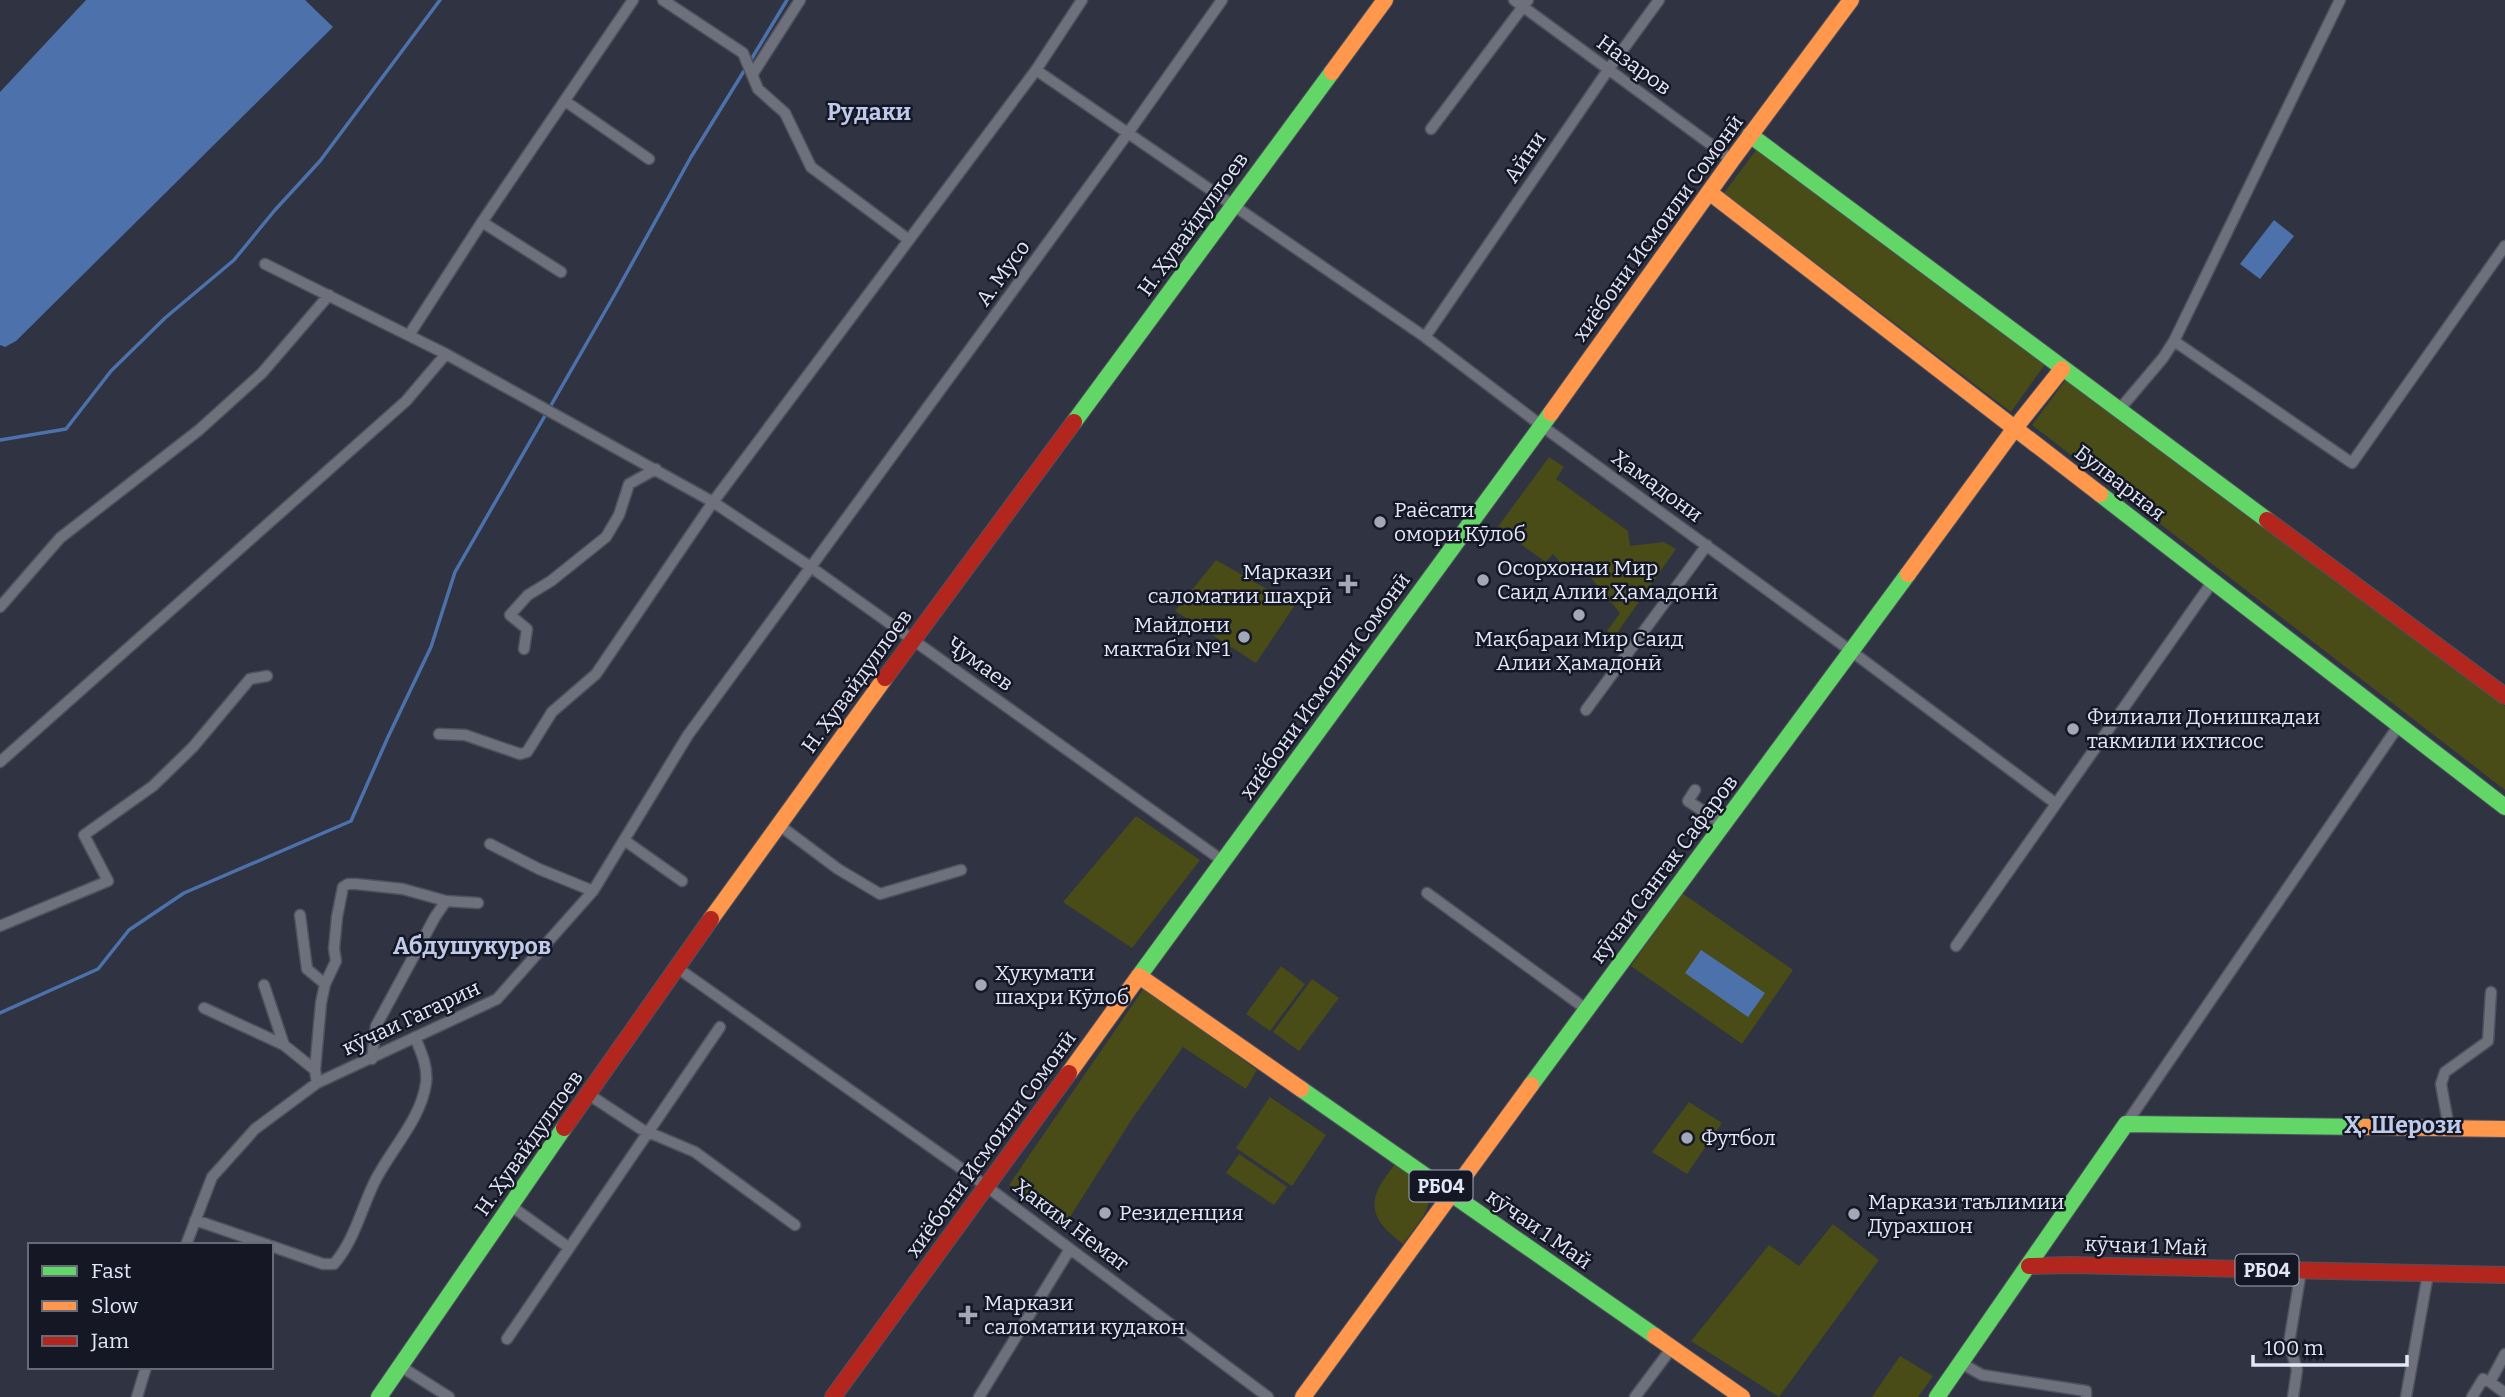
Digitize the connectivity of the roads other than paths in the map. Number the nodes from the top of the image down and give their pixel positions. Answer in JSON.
{"nodes":[{"id":1,"x":633,"y":0,"type":"edge"},
{"id":2,"x":663,"y":0,"type":"edge"},
{"id":3,"x":800,"y":0,"type":"edge"},
{"id":4,"x":1082,"y":0,"type":"edge"},
{"id":5,"x":1222,"y":0,"type":"edge"},
{"id":6,"x":1385,"y":0,"type":"edge"},
{"id":7,"x":1658,"y":0,"type":"edge"},
{"id":8,"x":1851,"y":0,"type":"edge"},
{"id":9,"x":2340,"y":0,"type":"edge"},
{"id":10,"x":1522,"y":2,"type":"edge"},
{"id":11,"x":1036,"y":70,"type":"junction"},
{"id":12,"x":1608,"y":70,"type":"junction"},
{"id":13,"x":752,"y":75,"type":"junction"},
{"id":14,"x":565,"y":102,"type":"junction"},
{"id":15,"x":1431,"y":129,"type":"dead end"},
{"id":16,"x":1128,"y":133,"type":"junction"},
{"id":17,"x":1750,"y":135,"type":"junction"},
{"id":18,"x":649,"y":159,"type":"dead end"},
{"id":19,"x":1732,"y":160,"type":"junction"},
{"id":20,"x":1709,"y":192,"type":"junction"},
{"id":21,"x":1234,"y":204,"type":"junction"},
{"id":22,"x":482,"y":222,"type":"junction"},
{"id":23,"x":909,"y":240,"type":"junction"},
{"id":24,"x":2505,"y":246,"type":"edge"},
{"id":25,"x":265,"y":264,"type":"dead end"},
{"id":26,"x":561,"y":272,"type":"dead end"},
{"id":27,"x":329,"y":295,"type":"junction"},
{"id":28,"x":409,"y":335,"type":"junction"},
{"id":29,"x":1425,"y":337,"type":"junction"},
{"id":30,"x":2174,"y":341,"type":"junction"},
{"id":31,"x":446,"y":354,"type":"junction"},
{"id":32,"x":2062,"y":369,"type":"junction"},
{"id":33,"x":2119,"y":410,"type":"junction"},
{"id":34,"x":1542,"y":426,"type":"junction"},
{"id":35,"x":2015,"y":428,"type":"junction"},
{"id":36,"x":656,"y":470,"type":"junction"},
{"id":37,"x":713,"y":502,"type":"junction"},
{"id":38,"x":1707,"y":545,"type":"junction"},
{"id":39,"x":812,"y":568,"type":"junction"},
{"id":40,"x":2213,"y":581,"type":"junction"},
{"id":41,"x":0,"y":607,"type":"edge"},
{"id":42,"x":912,"y":640,"type":"junction"},
{"id":43,"x":524,"y":649,"type":"dead end"},
{"id":44,"x":1852,"y":651,"type":"junction"},
{"id":45,"x":267,"y":676,"type":"dead end"},
{"id":46,"x":2505,"y":696,"type":"edge"},
{"id":47,"x":1586,"y":710,"type":"dead end"},
{"id":48,"x":2399,"y":726,"type":"junction"},
{"id":49,"x":439,"y":734,"type":"dead end"},
{"id":50,"x":0,"y":762,"type":"edge"},
{"id":51,"x":1695,"y":790,"type":"dead end"},
{"id":52,"x":2055,"y":803,"type":"junction"},
{"id":53,"x":2505,"y":807,"type":"edge"},
{"id":54,"x":779,"y":825,"type":"junction"},
{"id":55,"x":1724,"y":825,"type":"junction"},
{"id":56,"x":624,"y":840,"type":"junction"},
{"id":57,"x":490,"y":844,"type":"dead end"},
{"id":58,"x":1223,"y":861,"type":"junction"},
{"id":59,"x":961,"y":870,"type":"dead end"},
{"id":60,"x":682,"y":881,"type":"dead end"},
{"id":61,"x":593,"y":891,"type":"junction"},
{"id":62,"x":1427,"y":892,"type":"dead end"},
{"id":63,"x":446,"y":901,"type":"junction"},
{"id":64,"x":478,"y":903,"type":"dead end"},
{"id":65,"x":300,"y":915,"type":"dead end"},
{"id":66,"x":0,"y":926,"type":"edge"},
{"id":67,"x":1956,"y":946,"type":"dead end"},
{"id":68,"x":676,"y":967,"type":"junction"},
{"id":69,"x":1139,"y":976,"type":"junction"},
{"id":70,"x":326,"y":984,"type":"junction"},
{"id":71,"x":264,"y":985,"type":"dead end"},
{"id":72,"x":2491,"y":992,"type":"dead end"},
{"id":73,"x":204,"y":1008,"type":"dead end"},
{"id":74,"x":1586,"y":1009,"type":"junction"},
{"id":75,"x":720,"y":1027,"type":"dead end"},
{"id":76,"x":415,"y":1037,"type":"junction"},
{"id":77,"x":284,"y":1045,"type":"junction"},
{"id":78,"x":372,"y":1059,"type":"junction"},
{"id":79,"x":314,"y":1070,"type":"junction"},
{"id":80,"x":317,"y":1083,"type":"junction"},
{"id":81,"x":588,"y":1094,"type":"junction"},
{"id":82,"x":2126,"y":1124,"type":"junction"},
{"id":83,"x":2449,"y":1128,"type":"junction"},
{"id":84,"x":2505,"y":1129,"type":"edge"},
{"id":85,"x":649,"y":1133,"type":"junction"},
{"id":86,"x":986,"y":1186,"type":"junction"},
{"id":87,"x":1453,"y":1194,"type":"junction"},
{"id":88,"x":511,"y":1206,"type":"junction"},
{"id":89,"x":195,"y":1220,"type":"junction"},
{"id":90,"x":795,"y":1225,"type":"dead end"},
{"id":91,"x":187,"y":1243,"type":"edge"},
{"id":92,"x":264,"y":1243,"type":"edge"},
{"id":93,"x":273,"y":1246,"type":"edge"},
{"id":94,"x":568,"y":1247,"type":"junction"},
{"id":95,"x":1070,"y":1249,"type":"junction"},
{"id":96,"x":2029,"y":1266,"type":"junction"},
{"id":97,"x":2301,"y":1271,"type":"junction"},
{"id":98,"x":2428,"y":1273,"type":"junction"},
{"id":99,"x":2505,"y":1275,"type":"edge"},
{"id":100,"x":507,"y":1339,"type":"dead end"},
{"id":101,"x":1671,"y":1349,"type":"junction"},
{"id":102,"x":2505,"y":1354,"type":"edge"},
{"id":103,"x":1961,"y":1363,"type":"junction"},
{"id":104,"x":400,"y":1366,"type":"junction"},
{"id":105,"x":145,"y":1369,"type":"edge"},
{"id":106,"x":2490,"y":1382,"type":"junction"},
{"id":107,"x":2505,"y":1393,"type":"edge"},
{"id":108,"x":137,"y":1397,"type":"edge"},
{"id":109,"x":379,"y":1397,"type":"edge"},
{"id":110,"x":449,"y":1397,"type":"edge"},
{"id":111,"x":833,"y":1397,"type":"edge"},
{"id":112,"x":979,"y":1397,"type":"edge"},
{"id":113,"x":1268,"y":1397,"type":"edge"},
{"id":114,"x":1303,"y":1397,"type":"edge"},
{"id":115,"x":1635,"y":1397,"type":"edge"},
{"id":116,"x":1742,"y":1397,"type":"edge"},
{"id":117,"x":1937,"y":1397,"type":"edge"},
{"id":118,"x":2086,"y":1397,"type":"edge"},
{"id":119,"x":2293,"y":1397,"type":"edge"},
{"id":120,"x":2406,"y":1397,"type":"edge"},
{"id":121,"x":2472,"y":1397,"type":"edge"}],
"edges":[{"from":1,"to":14,"type":"street"},
{"from":2,"to":13,"type":"street"},
{"from":3,"to":13,"type":"street"},
{"from":4,"to":11,"type":"street"},
{"from":5,"to":16,"type":"street","name":"А. Мусо"},
{"from":6,"to":21,"type":"street","name":"Н. Ҳувайдуллоев"},
{"from":7,"to":12,"type":"street","name":"Айни"},
{"from":8,"to":17,"type":"street","name":"хиёбони Исмоили Сомонӣ"},
{"from":9,"to":30,"type":"street"},
{"from":10,"to":12,"type":"street","name":"Назаров"},
{"from":10,"to":15,"type":"street"},
{"from":11,"to":16,"type":"street","name":"Ҳамадони"},
{"from":11,"to":23,"type":"street"},
{"from":12,"to":19,"type":"street","name":"Назаров"},
{"from":12,"to":29,"type":"street","name":"Айни"},
{"from":13,"to":23,"type":"street"},
{"from":14,"to":18,"type":"street"},
{"from":14,"to":22,"type":"street"},
{"from":16,"to":21,"type":"street","name":"Ҳамадони"},
{"from":16,"to":39,"type":"street","name":"А. Мусо"},
{"from":17,"to":19,"type":"street","name":"хиёбони Исмоили Сомонӣ"},
{"from":17,"to":32,"type":"street"},
{"from":19,"to":20,"type":"street","name":"хиёбони Исмоили Сомонӣ"},
{"from":20,"to":34,"type":"street","name":"хиёбони Исмоили Сомонӣ"},
{"from":20,"to":35,"type":"street","name":"Булварная"},
{"from":21,"to":29,"type":"street","name":"Ҳамадони"},
{"from":21,"to":42,"type":"street","name":"Н. Ҳувайдуллоев"},
{"from":22,"to":26,"type":"street"},
{"from":22,"to":28,"type":"street"},
{"from":23,"to":37,"type":"street"},
{"from":24,"to":30,"type":"street"},
{"from":25,"to":27,"type":"street","name":"Ҷумаев"},
{"from":27,"to":28,"type":"street","name":"Ҷумаев"},
{"from":27,"to":41,"type":"street"},
{"from":28,"to":31,"type":"street","name":"Ҷумаев"},
{"from":29,"to":34,"type":"street","name":"Ҳамадони"},
{"from":30,"to":33,"type":"street"},
{"from":31,"to":36,"type":"street","name":"Ҷумаев"},
{"from":31,"to":50,"type":"street"},
{"from":32,"to":33,"type":"street"},
{"from":32,"to":35,"type":"street","name":"кӯчаи Сангак Сафаров"},
{"from":33,"to":46,"type":"street"},
{"from":34,"to":38,"type":"street","name":"Ҳамадони"},
{"from":34,"to":58,"type":"street","name":"хиёбони Исмоили Сомонӣ"},
{"from":35,"to":40,"type":"street","name":"Булварная"},
{"from":35,"to":44,"type":"street","name":"кӯчаи Сангак Сафаров"},
{"from":36,"to":37,"type":"street","name":"Ҷумаев"},
{"from":36,"to":43,"type":"street"},
{"from":37,"to":39,"type":"street","name":"Ҷумаев"},
{"from":37,"to":49,"type":"street"},
{"from":38,"to":44,"type":"street","name":"Ҳамадони"},
{"from":38,"to":47,"type":"street"},
{"from":39,"to":42,"type":"street","name":"Ҷумаев"},
{"from":39,"to":56,"type":"street","name":"кӯчаи Гагарин"},
{"from":40,"to":48,"type":"street","name":"Булварная"},
{"from":40,"to":52,"type":"street"},
{"from":42,"to":54,"type":"street","name":"Н. Ҳувайдуллоев"},
{"from":42,"to":58,"type":"street","name":"Ҷумаев"},
{"from":44,"to":52,"type":"street","name":"Ҳамадони"},
{"from":44,"to":55,"type":"street","name":"кӯчаи Сангак Сафаров"},
{"from":45,"to":66,"type":"street"},
{"from":48,"to":53,"type":"street","name":"Булварная"},
{"from":48,"to":82,"type":"street"},
{"from":51,"to":55,"type":"street"},
{"from":52,"to":67,"type":"street"},
{"from":54,"to":59,"type":"street"},
{"from":54,"to":68,"type":"street","name":"Н. Ҳувайдуллоев"},
{"from":55,"to":74,"type":"street","name":"кӯчаи Сангак Сафаров"},
{"from":56,"to":60,"type":"street"},
{"from":56,"to":61,"type":"street","name":"кӯчаи Гагарин"},
{"from":57,"to":61,"type":"street"},
{"from":58,"to":69,"type":"street","name":"хиёбони Исмоили Сомонӣ"},
{"from":61,"to":76,"type":"street","name":"кӯчаи Гагарин"},
{"from":62,"to":74,"type":"street"},
{"from":63,"to":64,"type":"street"},
{"from":63,"to":70,"type":"street"},
{"from":63,"to":78,"type":"street"},
{"from":65,"to":70,"type":"street"},
{"from":68,"to":81,"type":"street","name":"Н. Ҳувайдуллоев"},
{"from":68,"to":86,"type":"street","name":"Ҳаким Немат"},
{"from":69,"to":86,"type":"street","name":"хиёбони Исмоили Сомонӣ"},
{"from":69,"to":87,"type":"street","name":"кӯчаи 1 Май","number":"РБ04"},
{"from":70,"to":79,"type":"street"},
{"from":71,"to":77,"type":"street"},
{"from":72,"to":83,"type":"street"},
{"from":73,"to":77,"type":"street"},
{"from":74,"to":87,"type":"street","name":"кӯчаи Сангак Сафаров"},
{"from":75,"to":85,"type":"street"},
{"from":76,"to":78,"type":"street","name":"кӯчаи Гагарин"},
{"from":76,"to":93,"type":"street"},
{"from":77,"to":79,"type":"street"},
{"from":78,"to":80,"type":"street","name":"кӯчаи Гагарин"},
{"from":79,"to":80,"type":"street"},
{"from":80,"to":89,"type":"street","name":"кӯчаи Гагарин"},
{"from":81,"to":85,"type":"street"},
{"from":81,"to":88,"type":"street","name":"Н. Ҳувайдуллоев"},
{"from":82,"to":83,"type":"street"},
{"from":82,"to":96,"type":"street"},
{"from":83,"to":84,"type":"street"},
{"from":85,"to":90,"type":"street"},
{"from":85,"to":94,"type":"street"},
{"from":86,"to":95,"type":"street","name":"Ҳаким Немат"},
{"from":86,"to":111,"type":"street","name":"хиёбони Исмоили Сомонӣ"},
{"from":87,"to":101,"type":"street","name":"кӯчаи 1 Май","number":"РБ04"},
{"from":87,"to":114,"type":"street","name":"кӯчаи Сангак Сафаров"},
{"from":88,"to":94,"type":"street"},
{"from":88,"to":104,"type":"street","name":"Н. Ҳувайдуллоев"},
{"from":89,"to":91,"type":"street","name":"кӯчаи Гагарин"},
{"from":89,"to":92,"type":"street"},
{"from":94,"to":100,"type":"street"},
{"from":95,"to":112,"type":"street"},
{"from":95,"to":113,"type":"street","name":"Ҳаким Немат"},
{"from":96,"to":97,"type":"street","name":"кӯчаи 1 Май","number":"РБ04"},
{"from":96,"to":103,"type":"street"},
{"from":97,"to":98,"type":"street","name":"кӯчаи 1 Май","number":"РБ04"},
{"from":97,"to":119,"type":"street"},
{"from":98,"to":99,"type":"street","name":"кӯчаи 1 Май","number":"РБ04"},
{"from":98,"to":120,"type":"street"},
{"from":101,"to":115,"type":"street"},
{"from":101,"to":116,"type":"street","name":"кӯчаи 1 Май","number":"РБ04"},
{"from":102,"to":106,"type":"street"},
{"from":103,"to":117,"type":"street"},
{"from":103,"to":118,"type":"street"},
{"from":104,"to":109,"type":"street","name":"Н. Ҳувайдуллоев"},
{"from":104,"to":110,"type":"street"},
{"from":105,"to":108,"type":"street"},
{"from":106,"to":107,"type":"street"},
{"from":106,"to":121,"type":"street"}]}
